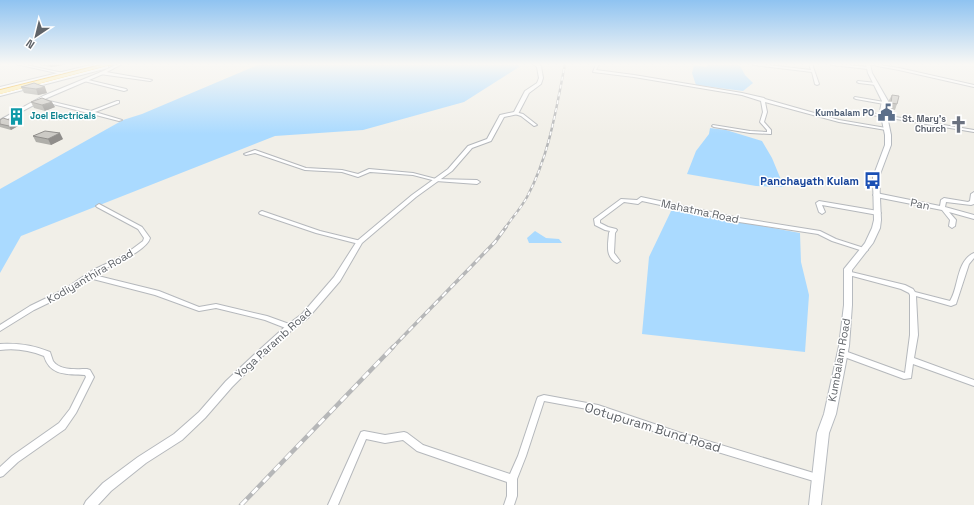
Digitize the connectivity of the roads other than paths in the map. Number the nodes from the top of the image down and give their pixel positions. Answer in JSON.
{"nodes":[{"id":1,"x":12,"y":88,"type":"edge"},
{"id":2,"x":13,"y":88,"type":"edge"},
{"id":3,"x":14,"y":88,"type":"edge"},
{"id":4,"x":15,"y":88,"type":"edge"},
{"id":5,"x":67,"y":88,"type":"edge"},
{"id":6,"x":115,"y":88,"type":"edge"},
{"id":7,"x":534,"y":88,"type":"edge"},
{"id":8,"x":700,"y":88,"type":"edge"},
{"id":9,"x":878,"y":88,"type":"edge"},
{"id":10,"x":125,"y":90,"type":"dead end"},
{"id":11,"x":0,"y":91,"type":"edge"},
{"id":12,"x":856,"y":98,"type":"dead end"},
{"id":13,"x":763,"y":99,"type":"junction"},
{"id":14,"x":40,"y":100,"type":"junction"},
{"id":15,"x":118,"y":102,"type":"dead end"},
{"id":16,"x":884,"y":103,"type":"junction"},
{"id":17,"x":92,"y":112,"type":"junction"},
{"id":18,"x":516,"y":113,"type":"junction"},
{"id":19,"x":872,"y":114,"type":"dead end"},
{"id":20,"x":882,"y":116,"type":"junction"},
{"id":21,"x":120,"y":120,"type":"dead end"},
{"id":22,"x":0,"y":122,"type":"edge"},
{"id":23,"x":535,"y":125,"type":"dead end"},
{"id":24,"x":714,"y":126,"type":"dead end"},
{"id":25,"x":886,"y":129,"type":"junction"},
{"id":26,"x":974,"y":130,"type":"edge"},
{"id":27,"x":246,"y":154,"type":"dead end"},
{"id":28,"x":436,"y":180,"type":"junction"},
{"id":29,"x":477,"y":182,"type":"dead end"},
{"id":30,"x":974,"y":194,"type":"edge"},
{"id":31,"x":876,"y":195,"type":"junction"},
{"id":32,"x":98,"y":206,"type":"dead end"},
{"id":33,"x":942,"y":208,"type":"junction"},
{"id":34,"x":822,"y":212,"type":"dead end"},
{"id":35,"x":262,"y":213,"type":"dead end"},
{"id":36,"x":878,"y":213,"type":"junction"},
{"id":37,"x":974,"y":217,"type":"edge"},
{"id":38,"x":952,"y":226,"type":"dead end"},
{"id":39,"x":359,"y":242,"type":"junction"},
{"id":40,"x":865,"y":250,"type":"junction"},
{"id":41,"x":974,"y":255,"type":"edge"},
{"id":42,"x":616,"y":261,"type":"dead end"},
{"id":43,"x":847,"y":273,"type":"junction"},
{"id":44,"x":90,"y":276,"type":"junction"},
{"id":45,"x":912,"y":293,"type":"junction"},
{"id":46,"x":290,"y":327,"type":"junction"},
{"id":47,"x":0,"y":328,"type":"edge"},
{"id":48,"x":0,"y":347,"type":"edge"},
{"id":49,"x":842,"y":353,"type":"junction"},
{"id":50,"x":910,"y":362,"type":"junction"},
{"id":51,"x":974,"y":383,"type":"edge"},
{"id":52,"x":0,"y":473,"type":"edge"},
{"id":53,"x":817,"y":478,"type":"junction"},
{"id":54,"x":512,"y":479,"type":"junction"},
{"id":55,"x":90,"y":505,"type":"edge"},
{"id":56,"x":333,"y":505,"type":"edge"},
{"id":57,"x":509,"y":505,"type":"edge"},
{"id":58,"x":815,"y":505,"type":"edge"}],
"edges":[{"from":1,"to":11,"type":"street"},
{"from":2,"to":11,"type":"highway"},
{"from":3,"to":11,"type":"highway"},
{"from":4,"to":11,"type":"street"},
{"from":5,"to":14,"type":"street"},
{"from":6,"to":10,"type":"street"},
{"from":7,"to":18,"type":"street"},
{"from":8,"to":13,"type":"street"},
{"from":9,"to":16,"type":"main road"},
{"from":12,"to":16,"type":"street"},
{"from":13,"to":24,"type":"street"},
{"from":13,"to":25,"type":"street"},
{"from":14,"to":17,"type":"street"},
{"from":14,"to":22,"type":"street"},
{"from":15,"to":17,"type":"street"},
{"from":16,"to":20,"type":"main road"},
{"from":17,"to":21,"type":"street"},
{"from":18,"to":23,"type":"street"},
{"from":18,"to":28,"type":"street","name":"Yoga Paramb Road"},
{"from":19,"to":20,"type":"street"},
{"from":20,"to":25,"type":"main road"},
{"from":20,"to":26,"type":"street"},
{"from":25,"to":31,"type":"main road"},
{"from":27,"to":28,"type":"street"},
{"from":28,"to":29,"type":"street"},
{"from":28,"to":39,"type":"street","name":"Yoga Paramb Road"},
{"from":30,"to":33,"type":"street","name":"Pan"},
{"from":31,"to":33,"type":"street","name":"Pan"},
{"from":31,"to":36,"type":"main road"},
{"from":32,"to":44,"type":"street","name":"Kodiyanthira Road"},
{"from":33,"to":37,"type":"street"},
{"from":33,"to":38,"type":"street"},
{"from":34,"to":36,"type":"street"},
{"from":35,"to":39,"type":"street"},
{"from":36,"to":40,"type":"main road"},
{"from":39,"to":46,"type":"street","name":"Yoga Paramb Road"},
{"from":40,"to":42,"type":"street","name":"Mahatma Road"},
{"from":40,"to":43,"type":"main road"},
{"from":41,"to":45,"type":"street"},
{"from":43,"to":45,"type":"street"},
{"from":43,"to":49,"type":"main road","name":"Kumbalam Road"},
{"from":44,"to":46,"type":"street"},
{"from":44,"to":47,"type":"street","name":"Kodiyanthira Road"},
{"from":45,"to":50,"type":"street"},
{"from":46,"to":55,"type":"street","name":"Yoga Paramb Road"},
{"from":48,"to":52,"type":"street"},
{"from":49,"to":50,"type":"street"},
{"from":49,"to":53,"type":"main road","name":"Kumbalam Road"},
{"from":50,"to":51,"type":"street"},
{"from":53,"to":54,"type":"street","name":"Ootupuram Bund Road"},
{"from":53,"to":58,"type":"main road","name":"Kumbalam Road"},
{"from":54,"to":56,"type":"street"},
{"from":54,"to":57,"type":"street"}]}
